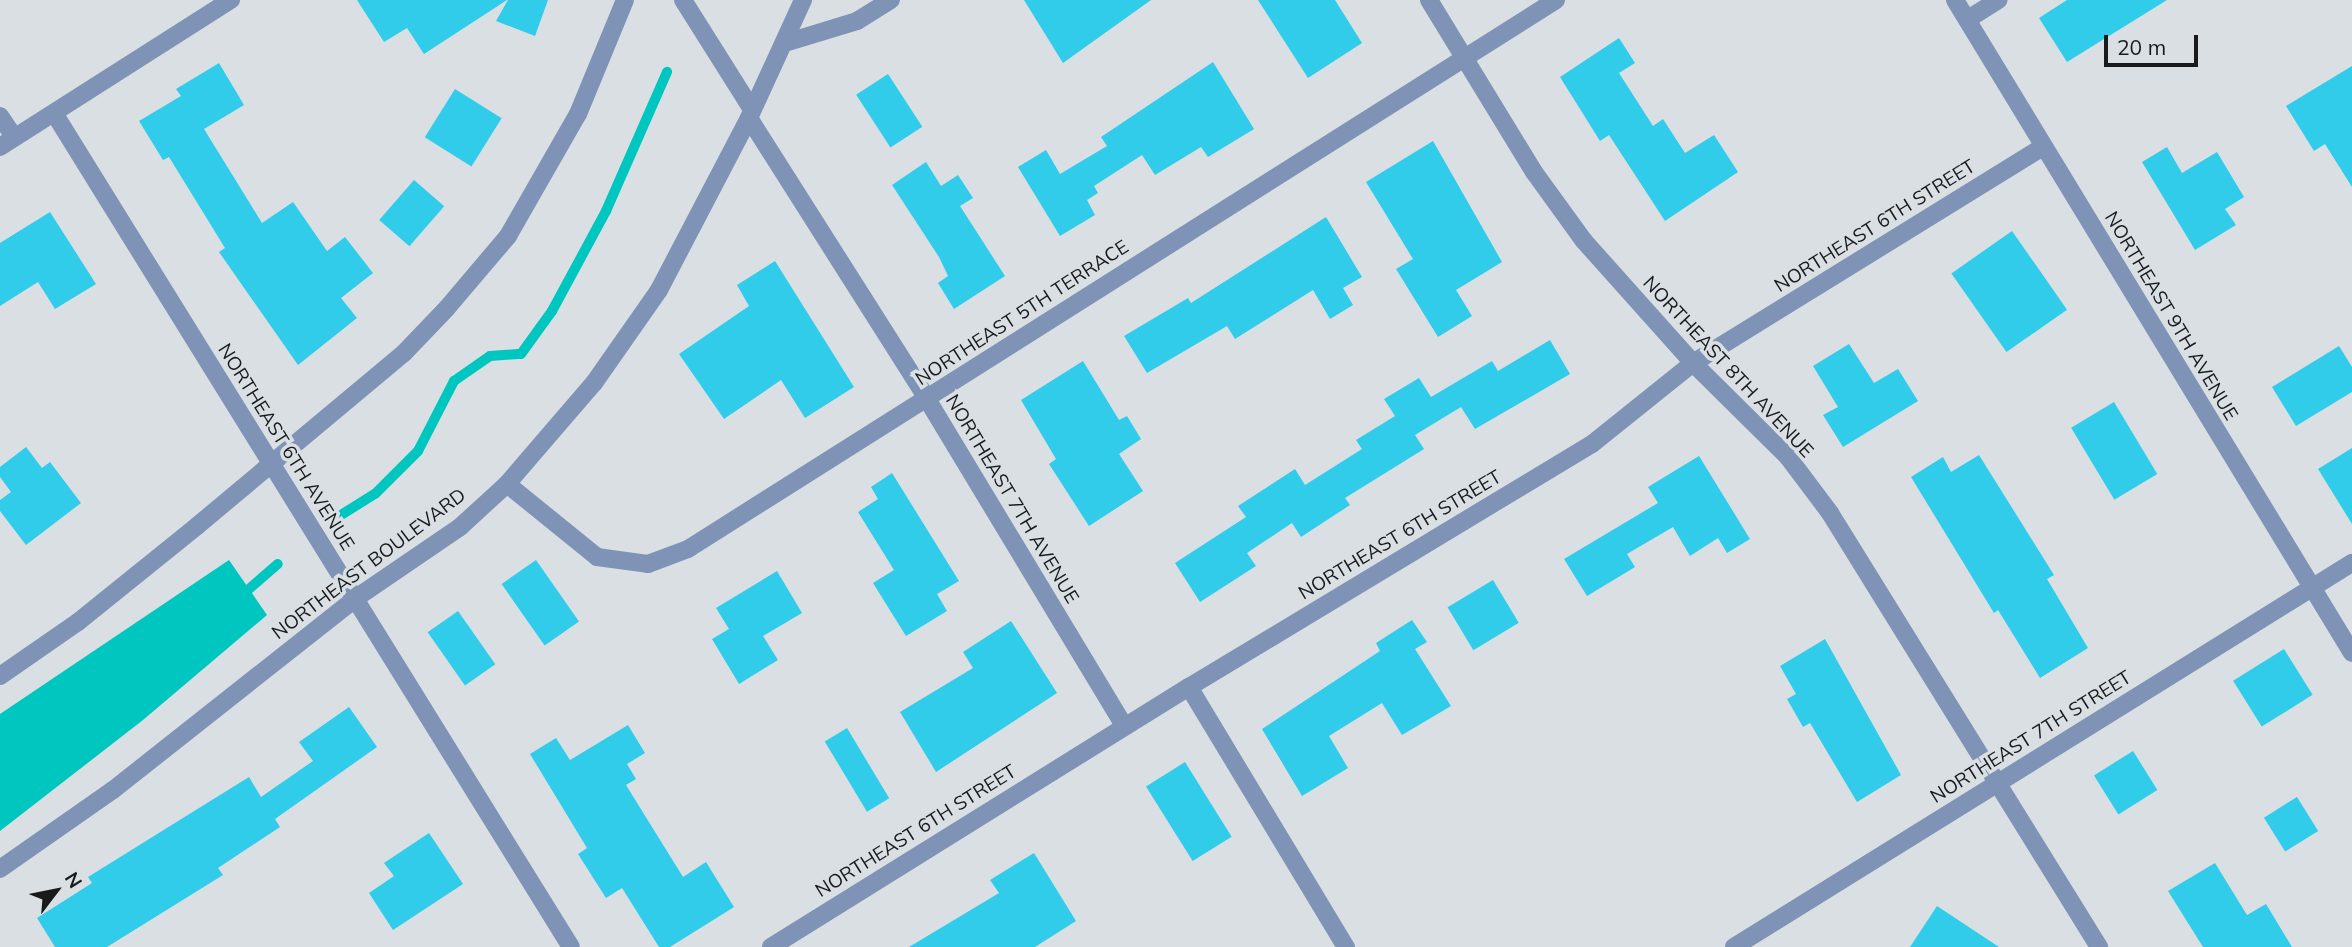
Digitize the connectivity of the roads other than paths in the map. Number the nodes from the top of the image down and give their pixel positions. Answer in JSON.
{"nodes":[{"id":1,"x":231,"y":0,"type":"edge"},
{"id":2,"x":625,"y":0,"type":"edge"},
{"id":3,"x":682,"y":0,"type":"edge"},
{"id":4,"x":803,"y":0,"type":"edge"},
{"id":5,"x":891,"y":0,"type":"edge"},
{"id":6,"x":1429,"y":0,"type":"edge"},
{"id":7,"x":1556,"y":0,"type":"edge"},
{"id":8,"x":1955,"y":0,"type":"edge"},
{"id":9,"x":1999,"y":0,"type":"edge"},
{"id":10,"x":1968,"y":19,"type":"junction"},
{"id":11,"x":785,"y":43,"type":"junction"},
{"id":12,"x":1463,"y":58,"type":"junction"},
{"id":13,"x":54,"y":113,"type":"junction"},
{"id":14,"x":750,"y":113,"type":"junction"},
{"id":15,"x":0,"y":116,"type":"edge"},
{"id":16,"x":7,"y":142,"type":"edge"},
{"id":17,"x":2043,"y":147,"type":"junction"},
{"id":18,"x":1693,"y":363,"type":"junction"},
{"id":19,"x":927,"y":399,"type":"junction"},
{"id":20,"x":271,"y":465,"type":"junction"},
{"id":21,"x":507,"y":484,"type":"junction"},
{"id":22,"x":2352,"y":563,"type":"edge"},
{"id":23,"x":2312,"y":588,"type":"junction"},
{"id":24,"x":356,"y":598,"type":"junction"},
{"id":25,"x":2352,"y":653,"type":"edge"},
{"id":26,"x":0,"y":676,"type":"edge"},
{"id":27,"x":1189,"y":687,"type":"junction"},
{"id":28,"x":1124,"y":726,"type":"junction"},
{"id":29,"x":1997,"y":782,"type":"junction"},
{"id":30,"x":0,"y":869,"type":"edge"},
{"id":31,"x":571,"y":947,"type":"edge"},
{"id":32,"x":771,"y":947,"type":"edge"},
{"id":33,"x":1346,"y":947,"type":"edge"},
{"id":34,"x":1734,"y":947,"type":"edge"},
{"id":35,"x":2099,"y":947,"type":"edge"}],
"edges":[{"from":1,"to":13,"type":"street"},
{"from":2,"to":20,"type":"street"},
{"from":3,"to":14,"type":"street","name":"NORTHEAST 7TH AVENUE"},
{"from":4,"to":11,"type":"street","name":"NORTHEAST BOULEVARD"},
{"from":5,"to":11,"type":"street"},
{"from":6,"to":12,"type":"street","name":"NORTHEAST 8TH AVENUE"},
{"from":7,"to":12,"type":"street","name":"NORTHEAST 5TH TERRACE"},
{"from":8,"to":10,"type":"street","name":"NORTHEAST 9TH AVENUE"},
{"from":9,"to":10,"type":"street"},
{"from":10,"to":17,"type":"street","name":"NORTHEAST 9TH AVENUE"},
{"from":11,"to":14,"type":"street","name":"NORTHEAST BOULEVARD"},
{"from":12,"to":18,"type":"street","name":"NORTHEAST 8TH AVENUE"},
{"from":12,"to":19,"type":"street","name":"NORTHEAST 5TH TERRACE"},
{"from":13,"to":16,"type":"street"},
{"from":13,"to":20,"type":"street","name":"NORTHEAST 6TH AVENUE"},
{"from":14,"to":19,"type":"street","name":"NORTHEAST 7TH AVENUE"},
{"from":14,"to":21,"type":"street","name":"NORTHEAST BOULEVARD"},
{"from":15,"to":16,"type":"street"},
{"from":17,"to":18,"type":"street","name":"NORTHEAST 6TH STREET"},
{"from":17,"to":23,"type":"street","name":"NORTHEAST 9TH AVENUE"},
{"from":18,"to":27,"type":"street","name":"NORTHEAST 6TH STREET"},
{"from":18,"to":29,"type":"street","name":"NORTHEAST 8TH AVENUE"},
{"from":19,"to":21,"type":"street","name":"NORTHEAST 5TH TERRACE"},
{"from":19,"to":28,"type":"street","name":"NORTHEAST 7TH AVENUE"},
{"from":20,"to":24,"type":"street","name":"NORTHEAST 6TH AVENUE"},
{"from":20,"to":26,"type":"street"},
{"from":21,"to":24,"type":"street","name":"NORTHEAST BOULEVARD"},
{"from":22,"to":23,"type":"street","name":"NORTHEAST 7TH STREET"},
{"from":23,"to":25,"type":"street","name":"NORTHEAST 9TH AVENUE"},
{"from":23,"to":29,"type":"street","name":"NORTHEAST 7TH STREET"},
{"from":24,"to":30,"type":"street","name":"NORTHEAST BOULEVARD"},
{"from":24,"to":31,"type":"street","name":"NORTHEAST 6TH AVENUE"},
{"from":27,"to":28,"type":"street","name":"NORTHEAST 6TH STREET"},
{"from":27,"to":33,"type":"street"},
{"from":28,"to":32,"type":"street","name":"NORTHEAST 6TH STREET"},
{"from":29,"to":34,"type":"street","name":"NORTHEAST 7TH STREET"},
{"from":29,"to":35,"type":"street","name":"NORTHEAST 8TH AVENUE"}]}
